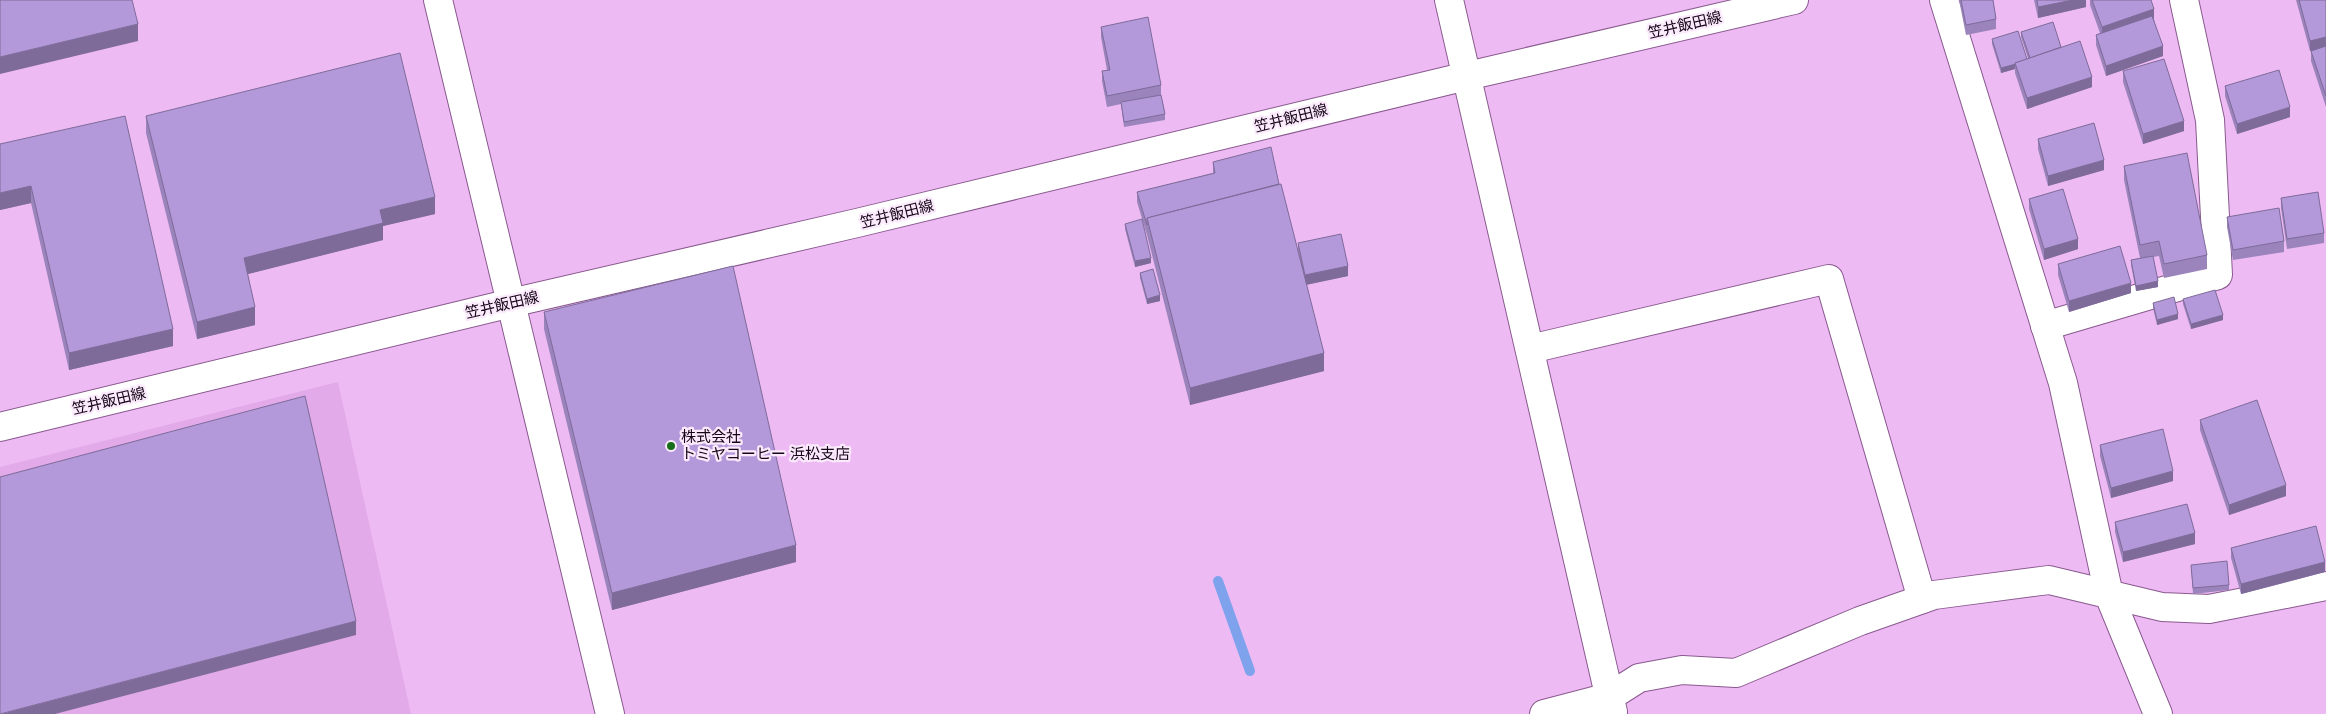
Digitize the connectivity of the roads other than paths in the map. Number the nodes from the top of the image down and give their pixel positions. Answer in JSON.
{"nodes":[{"id":1,"x":438,"y":0,"type":"edge"},
{"id":2,"x":1449,"y":0,"type":"edge"},
{"id":3,"x":1794,"y":0,"type":"edge"},
{"id":4,"x":1944,"y":0,"type":"edge"},
{"id":5,"x":2184,"y":0,"type":"edge"},
{"id":6,"x":1467,"y":76,"type":"junction"},
{"id":7,"x":511,"y":303,"type":"junction"},
{"id":8,"x":2045,"y":326,"type":"junction"},
{"id":9,"x":1530,"y":349,"type":"junction"},
{"id":10,"x":0,"y":427,"type":"edge"},
{"id":11,"x":2326,"y":586,"type":"edge"},
{"id":12,"x":2109,"y":595,"type":"junction"},
{"id":13,"x":1922,"y":599,"type":"junction"},
{"id":14,"x":1612,"y":705,"type":"edge"},
{"id":15,"x":610,"y":714,"type":"edge"},
{"id":16,"x":1544,"y":714,"type":"edge"},
{"id":17,"x":2158,"y":714,"type":"edge"}],
"edges":[{"from":1,"to":7,"type":"street"},
{"from":2,"to":6,"type":"street"},
{"from":3,"to":6,"type":"street","name":"笠井飯田線"},
{"from":4,"to":8,"type":"street"},
{"from":5,"to":8,"type":"street"},
{"from":6,"to":7,"type":"street","name":"笠井飯田線"},
{"from":6,"to":9,"type":"street"},
{"from":7,"to":10,"type":"street","name":"笠井飯田線"},
{"from":7,"to":15,"type":"street"},
{"from":8,"to":12,"type":"street"},
{"from":9,"to":13,"type":"street"},
{"from":9,"to":14,"type":"street"},
{"from":11,"to":12,"type":"street"},
{"from":12,"to":13,"type":"street"},
{"from":12,"to":17,"type":"street"},
{"from":13,"to":14,"type":"street"},
{"from":14,"to":16,"type":"street"}]}
